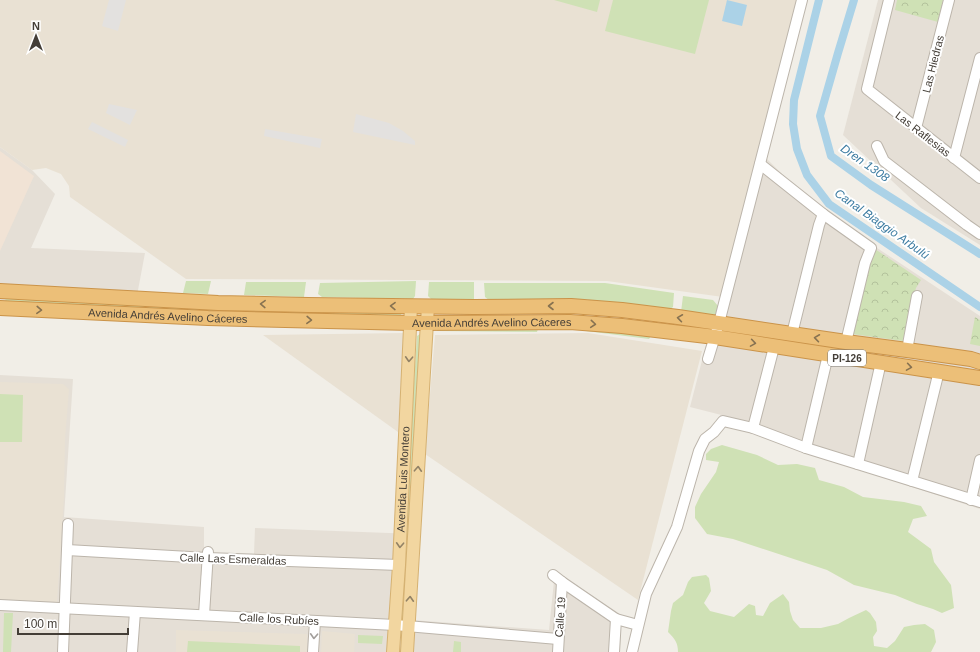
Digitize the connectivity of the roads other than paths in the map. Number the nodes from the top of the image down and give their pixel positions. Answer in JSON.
{"nodes":[{"id":1,"x":802,"y":0,"type":"edge"},
{"id":2,"x":889,"y":0,"type":"edge"},
{"id":3,"x":949,"y":0,"type":"edge"},
{"id":4,"x":980,"y":58,"type":"edge"},
{"id":5,"x":916,"y":128,"type":"junction"},
{"id":6,"x":878,"y":146,"type":"dead end"},
{"id":7,"x":954,"y":158,"type":"junction"},
{"id":8,"x":760,"y":164,"type":"junction"},
{"id":9,"x":980,"y":178,"type":"edge"},
{"id":10,"x":823,"y":214,"type":"junction"},
{"id":11,"x":980,"y":234,"type":"edge"},
{"id":12,"x":0,"y":291,"type":"edge"},
{"id":13,"x":917,"y":296,"type":"dead end"},
{"id":14,"x":411,"y":306,"type":"junction"},
{"id":15,"x":428,"y":306,"type":"junction"},
{"id":16,"x":0,"y":308,"type":"edge"},
{"id":17,"x":411,"y":323,"type":"junction"},
{"id":18,"x":427,"y":323,"type":"junction"},
{"id":19,"x":719,"y":323,"type":"junction"},
{"id":20,"x":792,"y":334,"type":"junction"},
{"id":21,"x":715,"y":337,"type":"junction"},
{"id":22,"x":846,"y":342,"type":"junction"},
{"id":23,"x":774,"y":347,"type":"junction"},
{"id":24,"x":907,"y":350,"type":"junction"},
{"id":25,"x":828,"y":355,"type":"junction"},
{"id":26,"x":708,"y":359,"type":"dead end"},
{"id":27,"x":880,"y":362,"type":"junction"},
{"id":28,"x":980,"y":362,"type":"edge"},
{"id":29,"x":939,"y":371,"type":"junction"},
{"id":30,"x":980,"y":378,"type":"edge"},
{"id":31,"x":753,"y":428,"type":"junction"},
{"id":32,"x":806,"y":448,"type":"junction"},
{"id":33,"x":980,"y":460,"type":"edge"},
{"id":34,"x":858,"y":464,"type":"junction"},
{"id":35,"x":912,"y":481,"type":"junction"},
{"id":36,"x":975,"y":501,"type":"edge"},
{"id":37,"x":68,"y":524,"type":"dead end"},
{"id":38,"x":67,"y":550,"type":"junction"},
{"id":39,"x":207,"y":555,"type":"junction"},
{"id":40,"x":399,"y":565,"type":"junction"},
{"id":41,"x":553,"y":575,"type":"dead end"},
{"id":42,"x":562,"y":582,"type":"junction"},
{"id":43,"x":0,"y":605,"type":"edge"},
{"id":44,"x":64,"y":608,"type":"junction"},
{"id":45,"x":134,"y":612,"type":"junction"},
{"id":46,"x":204,"y":615,"type":"junction"},
{"id":47,"x":616,"y":619,"type":"junction"},
{"id":48,"x":315,"y":621,"type":"junction"},
{"id":49,"x":395,"y":624,"type":"junction"},
{"id":50,"x":638,"y":624,"type":"junction"},
{"id":51,"x":409,"y":626,"type":"junction"},
{"id":52,"x":558,"y":639,"type":"junction"},
{"id":53,"x":63,"y":652,"type":"edge"},
{"id":54,"x":132,"y":652,"type":"edge"},
{"id":55,"x":313,"y":652,"type":"edge"},
{"id":56,"x":394,"y":652,"type":"edge"},
{"id":57,"x":407,"y":652,"type":"edge"},
{"id":58,"x":558,"y":652,"type":"edge"},
{"id":59,"x":614,"y":652,"type":"edge"},
{"id":60,"x":632,"y":652,"type":"edge"}],
"edges":[{"from":1,"to":8,"type":"street"},
{"from":2,"to":5,"type":"street","name":"Las Raflesias"},
{"from":3,"to":5,"type":"street","name":"Las Hiedras"},
{"from":4,"to":7,"type":"street"},
{"from":5,"to":7,"type":"street","name":"Las Raflesias"},
{"from":6,"to":11,"type":"street"},
{"from":7,"to":9,"type":"street","name":"Las Raflesias"},
{"from":8,"to":10,"type":"street"},
{"from":8,"to":19,"type":"street"},
{"from":10,"to":20,"type":"street"},
{"from":10,"to":22,"type":"street"},
{"from":14,"to":12,"type":"highway","name":"Avenida Andrés Avelino Cáceres","one_way":true},
{"from":13,"to":24,"type":"street"},
{"from":14,"to":15,"type":"highway","name":"Avenida Andrés Avelino Cáceres"},
{"from":14,"to":17,"type":"main road","name":"Avenida Luis Montero"},
{"from":15,"to":18,"type":"main road","name":"Avenida Luis Montero"},
{"from":19,"to":15,"type":"highway","name":"Avenida Andrés Avelino Cáceres","one_way":true},
{"from":16,"to":17,"type":"highway","name":"Avenida Andrés Avelino Cáceres","one_way":true},
{"from":17,"to":18,"type":"highway","name":"Avenida Andrés Avelino Cáceres"},
{"from":17,"to":40,"type":"main road","name":"Avenida Luis Montero","one_way":true},
{"from":18,"to":21,"type":"highway","name":"Avenida Andrés Avelino Cáceres","one_way":true},
{"from":51,"to":18,"type":"main road","name":"Avenida Luis Montero","one_way":true},
{"from":19,"to":20,"type":"highway","name":"Avenida Andrés Avelino Cáceres","number":"PI-126"},
{"from":19,"to":21,"type":"street"},
{"from":22,"to":20,"type":"highway","name":"Avenida Andrés Avelino Cáceres","number":"PI-126","one_way":true},
{"from":21,"to":23,"type":"highway","name":"Avenida Andrés Avelino Cáceres","number":"PI-126","one_way":true},
{"from":21,"to":26,"type":"street"},
{"from":22,"to":24,"type":"highway","name":"Avenida Andrés Avelino Cáceres","number":"PI-126"},
{"from":23,"to":25,"type":"highway","name":"Avenida Andrés Avelino Cáceres","number":"PI-126"},
{"from":23,"to":31,"type":"street"},
{"from":24,"to":28,"type":"highway","name":"Avenida Andrés Avelino Cáceres","number":"PI-126"},
{"from":25,"to":27,"type":"highway","name":"Avenida Andrés Avelino Cáceres","number":"PI-126"},
{"from":25,"to":32,"type":"street"},
{"from":27,"to":29,"type":"highway","name":"Avenida Andrés Avelino Cáceres","number":"PI-126","one_way":true},
{"from":27,"to":34,"type":"street"},
{"from":29,"to":30,"type":"highway","name":"Avenida Andrés Avelino Cáceres","number":"PI-126"},
{"from":29,"to":35,"type":"street"},
{"from":31,"to":32,"type":"street"},
{"from":31,"to":50,"type":"street"},
{"from":32,"to":34,"type":"street"},
{"from":33,"to":36,"type":"street"},
{"from":34,"to":35,"type":"street"},
{"from":35,"to":36,"type":"street"},
{"from":37,"to":38,"type":"street"},
{"from":38,"to":39,"type":"street","name":"Calle Las Esmeraldas"},
{"from":38,"to":44,"type":"street"},
{"from":39,"to":40,"type":"street","name":"Calle Las Esmeraldas"},
{"from":39,"to":46,"type":"street"},
{"from":40,"to":49,"type":"main road","name":"Avenida Luis Montero"},
{"from":41,"to":42,"type":"street"},
{"from":42,"to":47,"type":"street"},
{"from":42,"to":52,"type":"street","name":"Calle 19"},
{"from":43,"to":44,"type":"street","name":"Calle los Rubíes"},
{"from":44,"to":45,"type":"street","name":"Calle los Rubíes"},
{"from":44,"to":53,"type":"street"},
{"from":45,"to":46,"type":"street","name":"Calle los Rubíes"},
{"from":45,"to":54,"type":"street"},
{"from":46,"to":48,"type":"street","name":"Calle los Rubíes"},
{"from":47,"to":50,"type":"street"},
{"from":47,"to":59,"type":"street"},
{"from":48,"to":49,"type":"street","name":"Calle los Rubíes"},
{"from":48,"to":55,"type":"street","one_way":true},
{"from":49,"to":51,"type":"street","name":"Calle los Rubíes"},
{"from":49,"to":56,"type":"main road","name":"Avenida Luis Montero"},
{"from":50,"to":60,"type":"street"},
{"from":51,"to":52,"type":"street","name":"Calle los Rubíes"},
{"from":51,"to":57,"type":"main road","name":"Avenida Luis Montero"},
{"from":52,"to":58,"type":"street","name":"Calle 19"}]}
